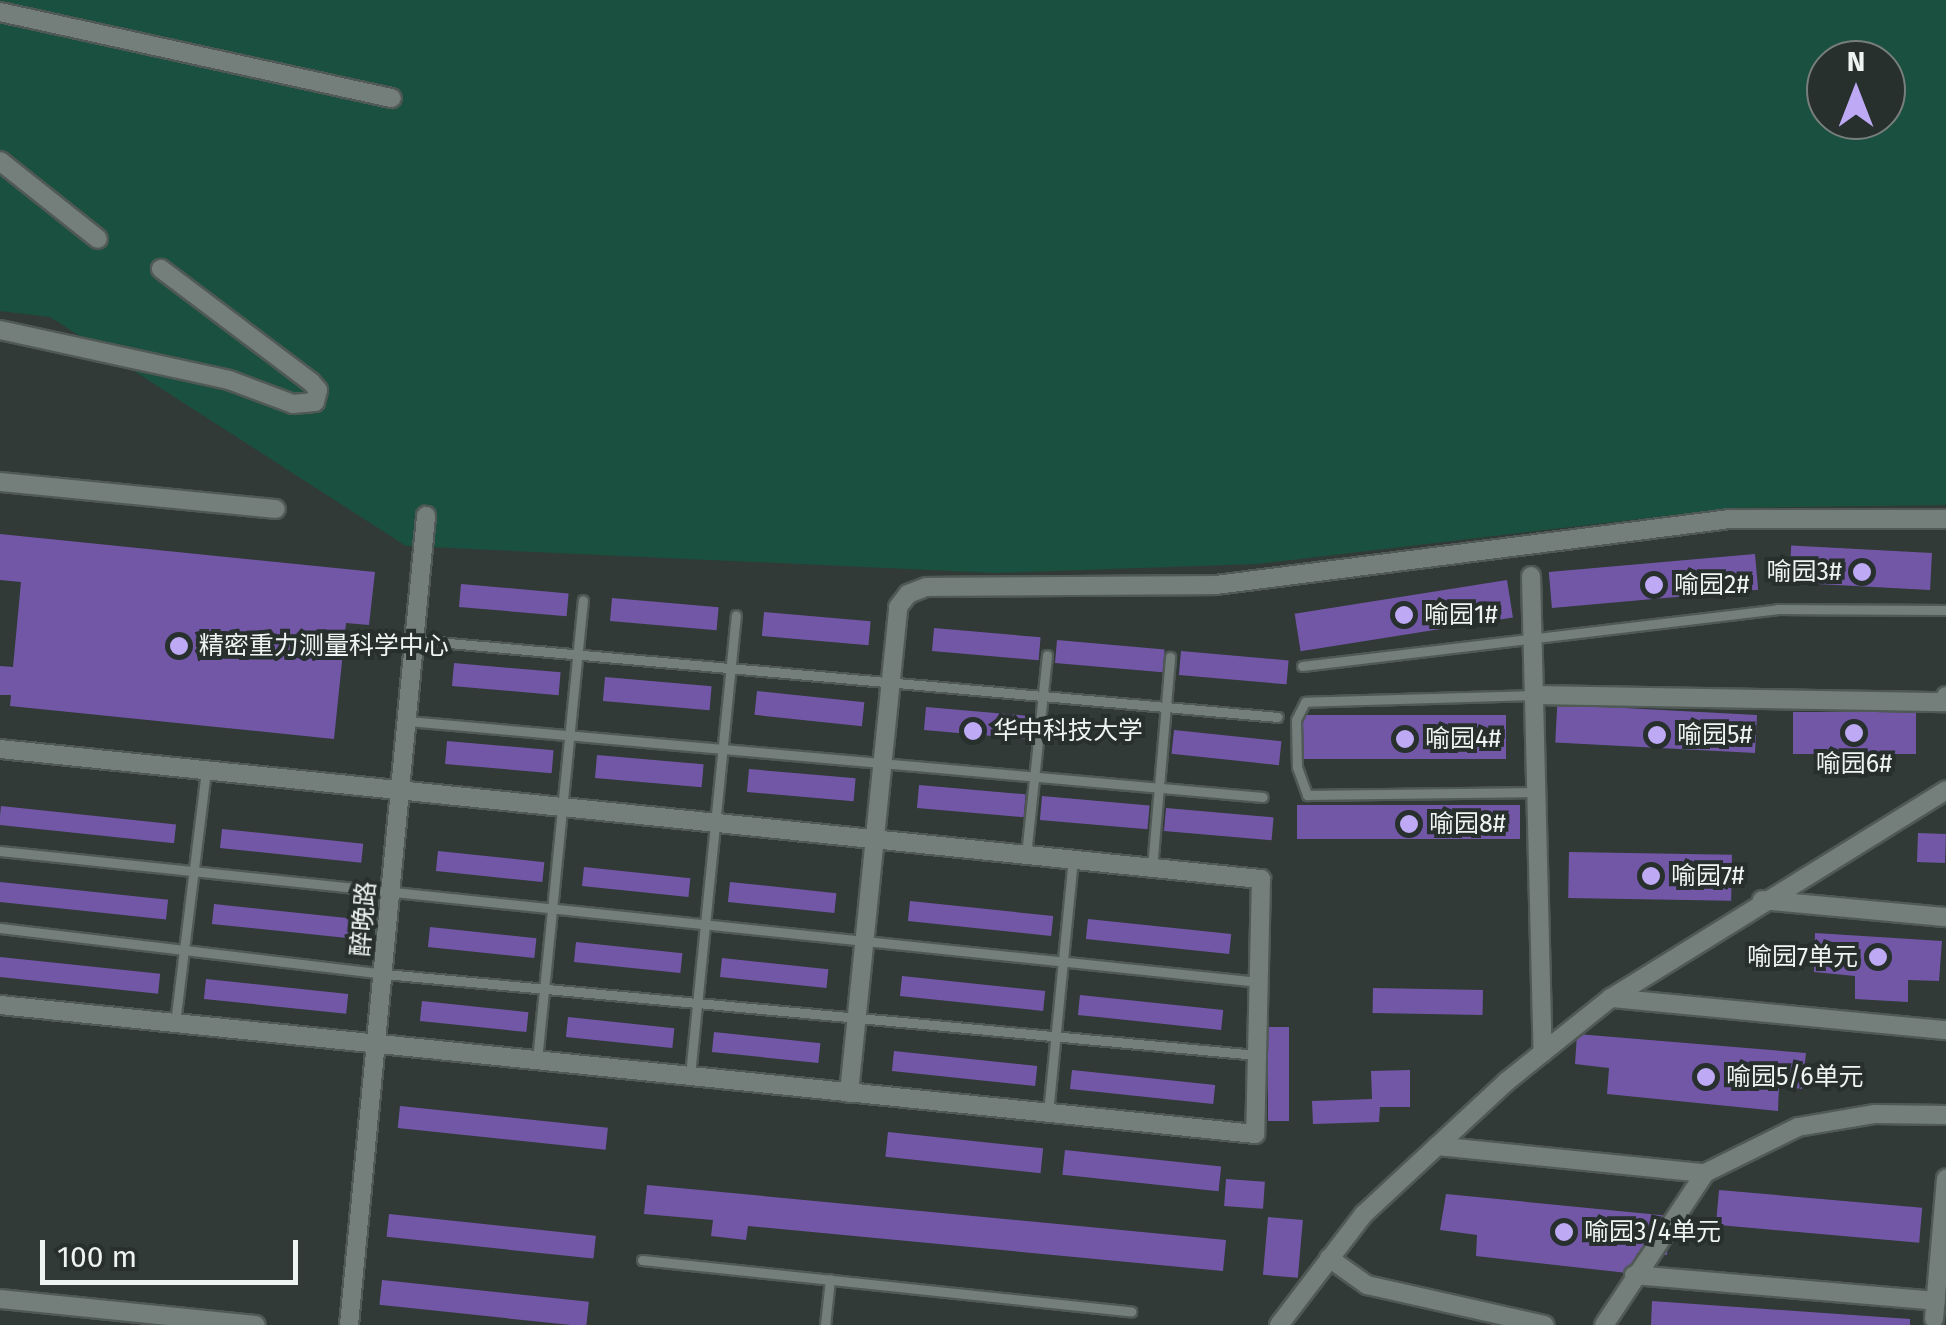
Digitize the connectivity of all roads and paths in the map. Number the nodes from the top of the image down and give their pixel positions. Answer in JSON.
{"nodes":[{"id":1,"x":0,"y":12,"type":"edge"},
{"id":2,"x":392,"y":98,"type":"dead end"},
{"id":3,"x":0,"y":161,"type":"edge"},
{"id":4,"x":98,"y":239,"type":"dead end"},
{"id":5,"x":161,"y":269,"type":"dead end"},
{"id":6,"x":0,"y":330,"type":"edge"},
{"id":7,"x":0,"y":482,"type":"edge"},
{"id":8,"x":276,"y":508,"type":"dead end"},
{"id":9,"x":426,"y":516,"type":"dead end"},
{"id":10,"x":1946,"y":519,"type":"edge"},
{"id":11,"x":1531,"y":576,"type":"dead end"},
{"id":12,"x":583,"y":600,"type":"dead end"},
{"id":13,"x":1946,"y":610,"type":"edge"},
{"id":14,"x":736,"y":615,"type":"dead end"},
{"id":15,"x":1532,"y":634,"type":"junction"},
{"id":16,"x":415,"y":640,"type":"junction"},
{"id":17,"x":578,"y":654,"type":"junction"},
{"id":18,"x":1047,"y":655,"type":"dead end"},
{"id":19,"x":1170,"y":657,"type":"dead end"},
{"id":20,"x":1302,"y":666,"type":"dead end"},
{"id":21,"x":730,"y":668,"type":"junction"},
{"id":22,"x":891,"y":682,"type":"junction"},
{"id":23,"x":1534,"y":695,"type":"junction"},
{"id":24,"x":1043,"y":696,"type":"junction"},
{"id":25,"x":1946,"y":696,"type":"edge"},
{"id":26,"x":1166,"y":707,"type":"junction"},
{"id":27,"x":1278,"y":717,"type":"dead end"},
{"id":28,"x":408,"y":721,"type":"junction"},
{"id":29,"x":570,"y":735,"type":"junction"},
{"id":30,"x":0,"y":749,"type":"edge"},
{"id":31,"x":722,"y":749,"type":"junction"},
{"id":32,"x":882,"y":763,"type":"junction"},
{"id":33,"x":206,"y":770,"type":"junction"},
{"id":34,"x":1035,"y":776,"type":"junction"},
{"id":35,"x":1159,"y":788,"type":"junction"},
{"id":36,"x":401,"y":790,"type":"junction"},
{"id":37,"x":1946,"y":790,"type":"edge"},
{"id":38,"x":1538,"y":792,"type":"junction"},
{"id":39,"x":1263,"y":797,"type":"dead end"},
{"id":40,"x":562,"y":807,"type":"junction"},
{"id":41,"x":715,"y":823,"type":"junction"},
{"id":42,"x":874,"y":840,"type":"junction"},
{"id":43,"x":0,"y":851,"type":"edge"},
{"id":44,"x":1026,"y":855,"type":"junction"},
{"id":45,"x":1073,"y":860,"type":"junction"},
{"id":46,"x":1152,"y":868,"type":"junction"},
{"id":47,"x":194,"y":872,"type":"junction"},
{"id":48,"x":392,"y":893,"type":"junction"},
{"id":49,"x":1762,"y":900,"type":"junction"},
{"id":50,"x":552,"y":909,"type":"junction"},
{"id":51,"x":1946,"y":917,"type":"edge"},
{"id":52,"x":705,"y":925,"type":"junction"},
{"id":53,"x":0,"y":928,"type":"edge"},
{"id":54,"x":864,"y":941,"type":"junction"},
{"id":55,"x":184,"y":951,"type":"junction"},
{"id":56,"x":1063,"y":962,"type":"junction"},
{"id":57,"x":384,"y":974,"type":"junction"},
{"id":58,"x":1258,"y":982,"type":"junction"},
{"id":59,"x":544,"y":989,"type":"junction"},
{"id":60,"x":1611,"y":998,"type":"junction"},
{"id":61,"x":697,"y":1004,"type":"junction"},
{"id":62,"x":0,"y":1005,"type":"edge"},
{"id":63,"x":856,"y":1018,"type":"junction"},
{"id":64,"x":175,"y":1023,"type":"junction"},
{"id":65,"x":1946,"y":1030,"type":"edge"},
{"id":66,"x":1056,"y":1036,"type":"junction"},
{"id":67,"x":378,"y":1044,"type":"junction"},
{"id":68,"x":1543,"y":1053,"type":"junction"},
{"id":69,"x":1256,"y":1055,"type":"junction"},
{"id":70,"x":537,"y":1060,"type":"junction"},
{"id":71,"x":690,"y":1076,"type":"junction"},
{"id":72,"x":849,"y":1093,"type":"junction"},
{"id":73,"x":1048,"y":1113,"type":"junction"},
{"id":74,"x":1946,"y":1115,"type":"edge"},
{"id":75,"x":1436,"y":1146,"type":"junction"},
{"id":76,"x":1705,"y":1173,"type":"junction"},
{"id":77,"x":1946,"y":1179,"type":"edge"},
{"id":78,"x":1944,"y":1229,"type":"edge"},
{"id":79,"x":1328,"y":1258,"type":"junction"},
{"id":80,"x":642,"y":1260,"type":"dead end"},
{"id":81,"x":1634,"y":1275,"type":"junction"},
{"id":82,"x":830,"y":1280,"type":"junction"},
{"id":83,"x":0,"y":1298,"type":"edge"},
{"id":84,"x":1132,"y":1311,"type":"dead end"},
{"id":85,"x":1936,"y":1317,"type":"edge"},
{"id":86,"x":256,"y":1325,"type":"edge"},
{"id":87,"x":349,"y":1325,"type":"edge"},
{"id":88,"x":825,"y":1325,"type":"edge"},
{"id":89,"x":1279,"y":1325,"type":"edge"},
{"id":90,"x":1544,"y":1325,"type":"edge"},
{"id":91,"x":1604,"y":1325,"type":"edge"}],
"edges":[{"from":1,"to":2,"type":"street"},
{"from":3,"to":4,"type":"street"},
{"from":5,"to":6,"type":"street"},
{"from":7,"to":8,"type":"street"},
{"from":9,"to":16,"type":"street","name":"醉晚路"},
{"from":10,"to":22,"type":"street"},
{"from":11,"to":15,"type":"street"},
{"from":12,"to":17,"type":"lane"},
{"from":13,"to":15,"type":"lane"},
{"from":14,"to":21,"type":"lane"},
{"from":15,"to":20,"type":"lane"},
{"from":15,"to":23,"type":"street"},
{"from":16,"to":17,"type":"lane"},
{"from":16,"to":28,"type":"street","name":"醉晚路"},
{"from":17,"to":21,"type":"lane"},
{"from":17,"to":29,"type":"lane"},
{"from":18,"to":24,"type":"lane"},
{"from":19,"to":26,"type":"lane"},
{"from":21,"to":22,"type":"lane"},
{"from":21,"to":31,"type":"lane"},
{"from":22,"to":24,"type":"lane"},
{"from":22,"to":32,"type":"street"},
{"from":23,"to":25,"type":"street"},
{"from":23,"to":38,"type":"street"},
{"from":23,"to":38,"type":"lane"},
{"from":24,"to":26,"type":"lane"},
{"from":24,"to":34,"type":"lane"},
{"from":26,"to":27,"type":"lane"},
{"from":26,"to":35,"type":"lane"},
{"from":28,"to":29,"type":"lane"},
{"from":28,"to":36,"type":"street","name":"醉晚路"},
{"from":29,"to":31,"type":"lane"},
{"from":29,"to":40,"type":"lane"},
{"from":30,"to":33,"type":"street"},
{"from":31,"to":32,"type":"lane"},
{"from":31,"to":41,"type":"lane"},
{"from":32,"to":34,"type":"lane"},
{"from":32,"to":42,"type":"street"},
{"from":33,"to":36,"type":"street"},
{"from":33,"to":47,"type":"lane"},
{"from":34,"to":35,"type":"lane"},
{"from":34,"to":44,"type":"lane"},
{"from":35,"to":39,"type":"lane"},
{"from":35,"to":46,"type":"lane"},
{"from":36,"to":40,"type":"street"},
{"from":36,"to":48,"type":"street","name":"醉晚路"},
{"from":37,"to":49,"type":"street"},
{"from":38,"to":68,"type":"street"},
{"from":40,"to":41,"type":"street"},
{"from":40,"to":50,"type":"lane"},
{"from":41,"to":42,"type":"street"},
{"from":41,"to":52,"type":"lane"},
{"from":42,"to":44,"type":"street"},
{"from":42,"to":54,"type":"street"},
{"from":43,"to":47,"type":"lane"},
{"from":44,"to":45,"type":"street"},
{"from":45,"to":46,"type":"street"},
{"from":45,"to":56,"type":"lane"},
{"from":46,"to":58,"type":"street"},
{"from":47,"to":48,"type":"lane"},
{"from":47,"to":55,"type":"lane"},
{"from":48,"to":50,"type":"lane"},
{"from":48,"to":57,"type":"street","name":"醉晚路"},
{"from":49,"to":51,"type":"street"},
{"from":49,"to":60,"type":"street"},
{"from":50,"to":52,"type":"lane"},
{"from":50,"to":59,"type":"lane"},
{"from":52,"to":54,"type":"lane"},
{"from":52,"to":61,"type":"lane"},
{"from":53,"to":55,"type":"lane"},
{"from":54,"to":56,"type":"lane"},
{"from":54,"to":63,"type":"street"},
{"from":55,"to":57,"type":"lane"},
{"from":55,"to":64,"type":"lane"},
{"from":56,"to":58,"type":"lane"},
{"from":56,"to":66,"type":"lane"},
{"from":57,"to":59,"type":"lane"},
{"from":57,"to":67,"type":"street","name":"醉晚路"},
{"from":58,"to":69,"type":"street"},
{"from":59,"to":61,"type":"lane"},
{"from":59,"to":70,"type":"lane"},
{"from":60,"to":65,"type":"street"},
{"from":60,"to":68,"type":"street"},
{"from":61,"to":63,"type":"lane"},
{"from":61,"to":71,"type":"lane"},
{"from":62,"to":64,"type":"street"},
{"from":63,"to":66,"type":"lane"},
{"from":63,"to":72,"type":"street"},
{"from":64,"to":67,"type":"street"},
{"from":66,"to":69,"type":"lane"},
{"from":66,"to":73,"type":"lane"},
{"from":67,"to":70,"type":"street"},
{"from":67,"to":87,"type":"street","name":"醉晚路"},
{"from":68,"to":75,"type":"street"},
{"from":69,"to":73,"type":"street"},
{"from":70,"to":71,"type":"street"},
{"from":71,"to":72,"type":"street"},
{"from":72,"to":73,"type":"street"},
{"from":74,"to":76,"type":"street"},
{"from":75,"to":76,"type":"street"},
{"from":75,"to":79,"type":"street"},
{"from":76,"to":81,"type":"street"},
{"from":77,"to":78,"type":"street"},
{"from":78,"to":85,"type":"street"},
{"from":79,"to":89,"type":"street"},
{"from":79,"to":90,"type":"street"},
{"from":80,"to":82,"type":"lane"},
{"from":81,"to":85,"type":"street"},
{"from":81,"to":91,"type":"street"},
{"from":82,"to":84,"type":"lane"},
{"from":82,"to":88,"type":"lane"},
{"from":83,"to":86,"type":"street"}]}
